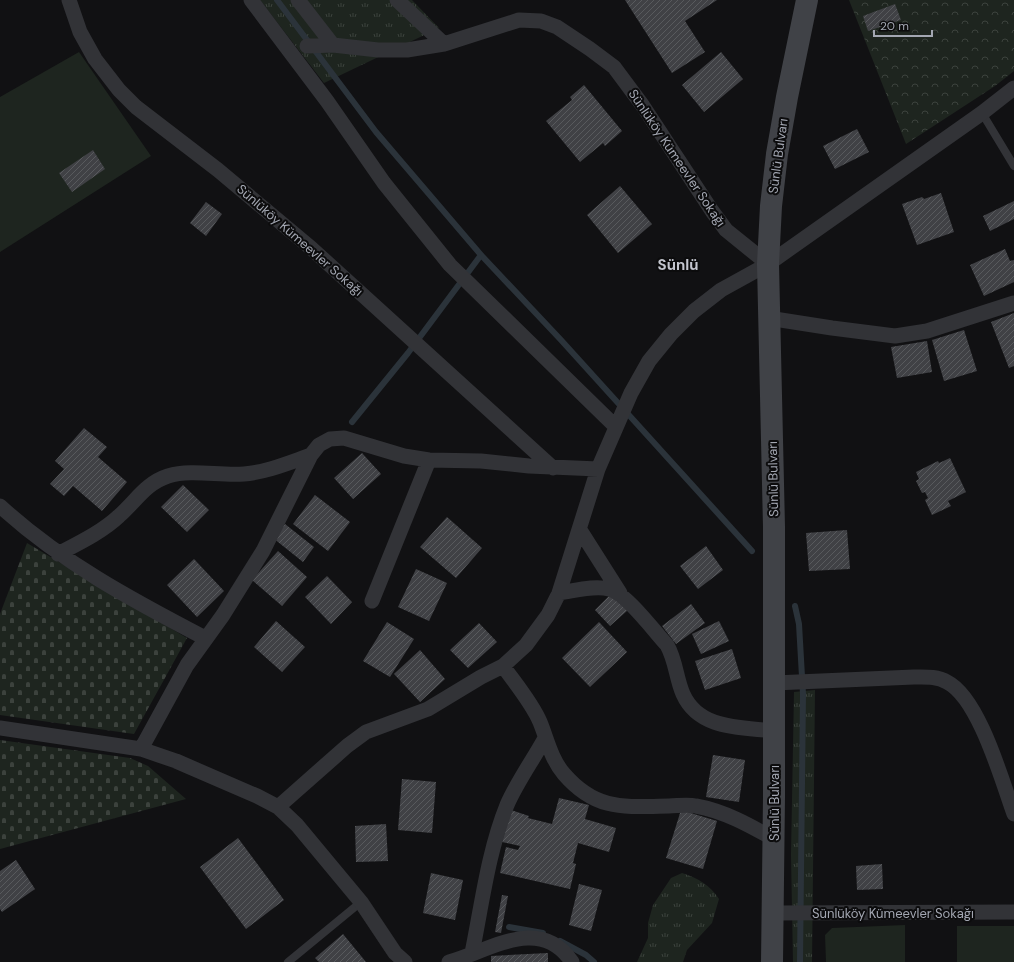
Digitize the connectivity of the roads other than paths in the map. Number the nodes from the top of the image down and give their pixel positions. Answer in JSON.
{"nodes":[{"id":1,"x":69,"y":0,"type":"edge"},
{"id":2,"x":251,"y":0,"type":"edge"},
{"id":3,"x":298,"y":0,"type":"edge"},
{"id":4,"x":397,"y":0,"type":"edge"},
{"id":5,"x":807,"y":0,"type":"edge"},
{"id":6,"x":444,"y":44,"type":"junction"},
{"id":7,"x":333,"y":45,"type":"junction"},
{"id":8,"x":307,"y":46,"type":"dead end"},
{"id":9,"x":1014,"y":88,"type":"edge"},
{"id":10,"x":982,"y":113,"type":"junction"},
{"id":11,"x":1014,"y":166,"type":"edge"},
{"id":12,"x":768,"y":264,"type":"junction"},
{"id":13,"x":1014,"y":303,"type":"edge"},
{"id":14,"x":768,"y":318,"type":"junction"},
{"id":15,"x":616,"y":427,"type":"junction"},
{"id":16,"x":310,"y":455,"type":"junction"},
{"id":17,"x":429,"y":460,"type":"junction"},
{"id":18,"x":553,"y":468,"type":"junction"},
{"id":19,"x":598,"y":469,"type":"junction"},
{"id":20,"x":0,"y":506,"type":"edge"},
{"id":21,"x":580,"y":530,"type":"junction"},
{"id":22,"x":58,"y":554,"type":"junction"},
{"id":23,"x":559,"y":593,"type":"junction"},
{"id":24,"x":620,"y":593,"type":"junction"},
{"id":25,"x":372,"y":601,"type":"dead end"},
{"id":26,"x":205,"y":638,"type":"junction"},
{"id":27,"x":503,"y":666,"type":"junction"},
{"id":28,"x":774,"y":683,"type":"junction"},
{"id":29,"x":0,"y":728,"type":"edge"},
{"id":30,"x":774,"y":731,"type":"junction"},
{"id":31,"x":545,"y":738,"type":"junction"},
{"id":32,"x":141,"y":749,"type":"junction"},
{"id":33,"x":278,"y":807,"type":"junction"},
{"id":34,"x":1014,"y":814,"type":"edge"},
{"id":35,"x":774,"y":839,"type":"junction"},
{"id":36,"x":361,"y":902,"type":"junction"},
{"id":37,"x":1014,"y":912,"type":"edge"},
{"id":38,"x":773,"y":913,"type":"junction"},
{"id":39,"x":472,"y":954,"type":"junction"},
{"id":40,"x":288,"y":962,"type":"edge"},
{"id":41,"x":404,"y":962,"type":"edge"},
{"id":42,"x":448,"y":962,"type":"edge"},
{"id":43,"x":572,"y":962,"type":"edge"},
{"id":44,"x":772,"y":962,"type":"edge"}],
"edges":[{"from":1,"to":18,"type":"street","name":"Sünlüköy Kümeevler Sokağı"},
{"from":2,"to":15,"type":"street"},
{"from":3,"to":7,"type":"street"},
{"from":4,"to":6,"type":"street"},
{"from":5,"to":12,"type":"main road","name":"Sünlü Bulvarı"},
{"from":6,"to":7,"type":"street","name":"Sünlüköy Kümeevler Sokağı"},
{"from":6,"to":12,"type":"street","name":"Sünlüköy Kümeevler Sokağı"},
{"from":7,"to":8,"type":"street","name":"Sünlüköy Kümeevler Sokağı"},
{"from":9,"to":10,"type":"street"},
{"from":10,"to":11,"type":"lane"},
{"from":10,"to":12,"type":"street"},
{"from":12,"to":14,"type":"main road","name":"Sünlü Bulvarı"},
{"from":12,"to":15,"type":"street"},
{"from":13,"to":14,"type":"street"},
{"from":14,"to":28,"type":"main road","name":"Sünlü Bulvarı"},
{"from":15,"to":19,"type":"street"},
{"from":16,"to":17,"type":"street"},
{"from":16,"to":22,"type":"street"},
{"from":16,"to":26,"type":"street"},
{"from":17,"to":18,"type":"street"},
{"from":17,"to":25,"type":"street"},
{"from":18,"to":19,"type":"street"},
{"from":19,"to":21,"type":"street"},
{"from":20,"to":22,"type":"street"},
{"from":21,"to":23,"type":"street"},
{"from":21,"to":24,"type":"street"},
{"from":22,"to":26,"type":"street"},
{"from":23,"to":24,"type":"street"},
{"from":23,"to":27,"type":"street"},
{"from":24,"to":30,"type":"street"},
{"from":26,"to":32,"type":"street"},
{"from":27,"to":31,"type":"street"},
{"from":27,"to":33,"type":"street"},
{"from":28,"to":30,"type":"main road","name":"Sünlü Bulvarı"},
{"from":28,"to":34,"type":"street"},
{"from":29,"to":32,"type":"street"},
{"from":30,"to":35,"type":"main road","name":"Sünlü Bulvarı"},
{"from":31,"to":35,"type":"street"},
{"from":31,"to":39,"type":"street"},
{"from":32,"to":33,"type":"street"},
{"from":33,"to":36,"type":"street"},
{"from":35,"to":38,"type":"main road","name":"Sünlü Bulvarı"},
{"from":36,"to":40,"type":"lane"},
{"from":36,"to":41,"type":"street"},
{"from":37,"to":38,"type":"street","name":"Sünlüköy Kümeevler Sokağı"},
{"from":38,"to":44,"type":"main road","name":"Sünlü Bulvarı"},
{"from":39,"to":42,"type":"street"},
{"from":39,"to":43,"type":"street"}]}
